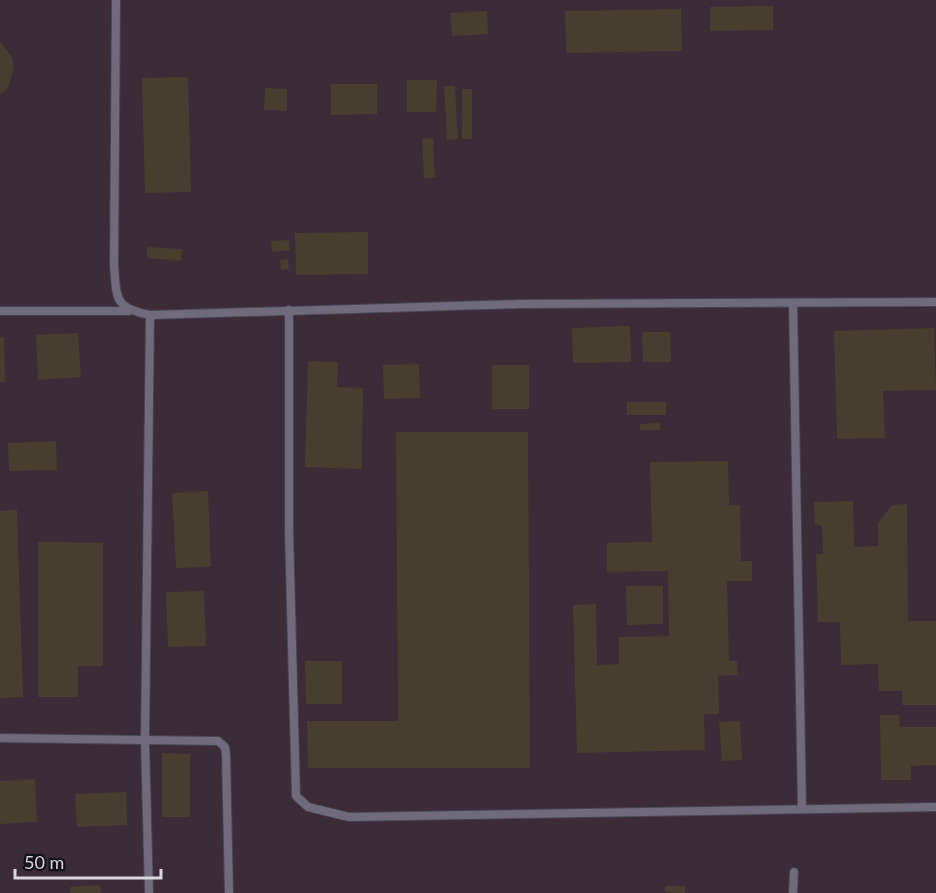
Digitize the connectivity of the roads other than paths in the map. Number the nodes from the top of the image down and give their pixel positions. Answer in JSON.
{"nodes":[{"id":1,"x":116,"y":0,"type":"edge"},
{"id":2,"x":936,"y":302,"type":"edge"},
{"id":3,"x":793,"y":303,"type":"junction"},
{"id":4,"x":129,"y":310,"type":"junction"},
{"id":5,"x":289,"y":310,"type":"junction"},
{"id":6,"x":0,"y":312,"type":"edge"},
{"id":7,"x":150,"y":315,"type":"junction"},
{"id":8,"x":0,"y":738,"type":"edge"},
{"id":9,"x":145,"y":741,"type":"junction"},
{"id":10,"x":936,"y":807,"type":"edge"},
{"id":11,"x":802,"y":808,"type":"junction"},
{"id":12,"x":794,"y":872,"type":"dead end"},
{"id":13,"x":149,"y":893,"type":"edge"},
{"id":14,"x":229,"y":893,"type":"edge"},
{"id":15,"x":793,"y":893,"type":"edge"}],
"edges":[{"from":1,"to":4,"type":"lane"},
{"from":2,"to":3,"type":"lane"},
{"from":3,"to":5,"type":"lane"},
{"from":3,"to":11,"type":"lane"},
{"from":4,"to":6,"type":"lane"},
{"from":4,"to":7,"type":"lane"},
{"from":5,"to":7,"type":"lane"},
{"from":5,"to":11,"type":"lane"},
{"from":7,"to":9,"type":"lane"},
{"from":8,"to":9,"type":"lane"},
{"from":9,"to":13,"type":"lane"},
{"from":9,"to":14,"type":"lane"},
{"from":10,"to":11,"type":"lane"},
{"from":12,"to":15,"type":"lane"}]}
